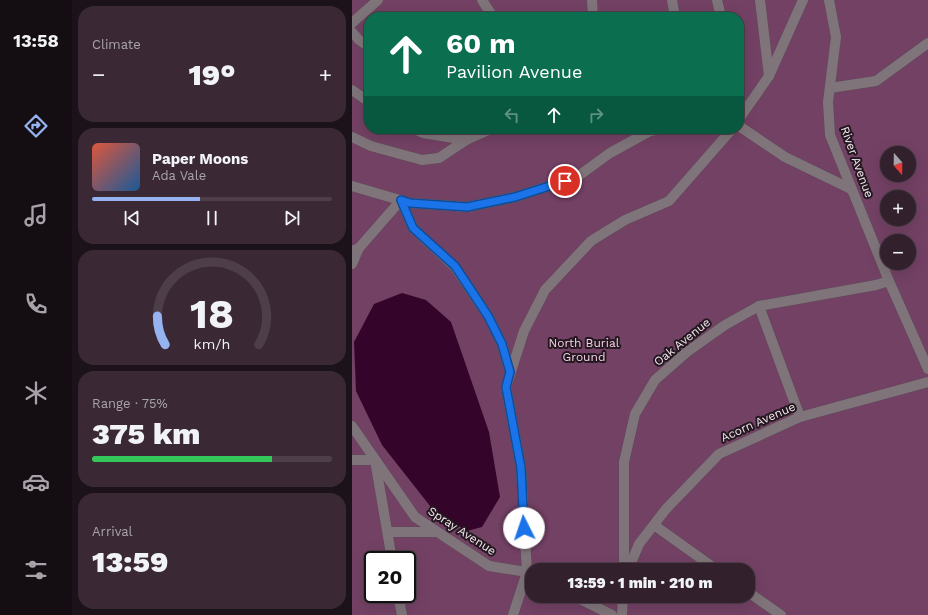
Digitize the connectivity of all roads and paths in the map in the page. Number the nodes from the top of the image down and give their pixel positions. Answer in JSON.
{"nodes":[{"id":1,"x":378,"y":0,"type":"edge"},
{"id":2,"x":482,"y":0,"type":"edge"},
{"id":3,"x":592,"y":0,"type":"edge"},
{"id":4,"x":673,"y":0,"type":"edge"},
{"id":5,"x":717,"y":0,"type":"edge"},
{"id":6,"x":760,"y":0,"type":"edge"},
{"id":7,"x":803,"y":0,"type":"edge"},
{"id":8,"x":829,"y":0,"type":"edge"},
{"id":9,"x":364,"y":12,"type":"edge"},
{"id":10,"x":364,"y":12,"type":"edge"},
{"id":11,"x":490,"y":12,"type":"edge"},
{"id":12,"x":593,"y":12,"type":"edge"},
{"id":13,"x":674,"y":12,"type":"edge"},
{"id":14,"x":720,"y":12,"type":"edge"},
{"id":15,"x":352,"y":23,"type":"edge"},
{"id":16,"x":352,"y":32,"type":"edge"},
{"id":17,"x":928,"y":43,"type":"edge"},
{"id":18,"x":364,"y":44,"type":"edge"},
{"id":19,"x":769,"y":76,"type":"junction"},
{"id":20,"x":830,"y":88,"type":"junction"},
{"id":21,"x":352,"y":90,"type":"edge"},
{"id":22,"x":364,"y":98,"type":"edge"},
{"id":23,"x":744,"y":108,"type":"edge"},
{"id":24,"x":744,"y":129,"type":"edge"},
{"id":25,"x":429,"y":134,"type":"edge"},
{"id":26,"x":480,"y":134,"type":"edge"},
{"id":27,"x":643,"y":134,"type":"edge"},
{"id":28,"x":729,"y":134,"type":"edge"},
{"id":29,"x":352,"y":137,"type":"edge"},
{"id":30,"x":466,"y":140,"type":"junction"},
{"id":31,"x":352,"y":186,"type":"edge"},
{"id":32,"x":851,"y":189,"type":"junction"},
{"id":33,"x":401,"y":200,"type":"junction"},
{"id":34,"x":356,"y":250,"type":"edge"},
{"id":35,"x":352,"y":264,"type":"edge"},
{"id":36,"x":889,"y":281,"type":"junction"},
{"id":37,"x":759,"y":306,"type":"junction"},
{"id":38,"x":928,"y":369,"type":"edge"},
{"id":39,"x":510,"y":372,"type":"junction"},
{"id":40,"x":928,"y":382,"type":"edge"},
{"id":41,"x":800,"y":417,"type":"junction"},
{"id":42,"x":352,"y":426,"type":"edge"},
{"id":43,"x":352,"y":460,"type":"edge"},
{"id":44,"x":375,"y":460,"type":"junction"},
{"id":45,"x":654,"y":525,"type":"junction"},
{"id":46,"x":388,"y":532,"type":"junction"},
{"id":47,"x":436,"y":532,"type":"junction"},
{"id":48,"x":391,"y":551,"type":"edge"},
{"id":49,"x":529,"y":563,"type":"edge"},
{"id":50,"x":624,"y":563,"type":"edge"},
{"id":51,"x":631,"y":563,"type":"edge"},
{"id":52,"x":707,"y":563,"type":"edge"},
{"id":53,"x":525,"y":573,"type":"edge"},
{"id":54,"x":525,"y":585,"type":"edge"},
{"id":55,"x":755,"y":597,"type":"edge"},
{"id":56,"x":400,"y":603,"type":"edge"},
{"id":57,"x":588,"y":603,"type":"edge"},
{"id":58,"x":623,"y":603,"type":"edge"},
{"id":59,"x":402,"y":615,"type":"edge"},
{"id":60,"x":512,"y":615,"type":"edge"},
{"id":61,"x":612,"y":615,"type":"edge"},
{"id":62,"x":622,"y":615,"type":"edge"},
{"id":63,"x":781,"y":615,"type":"edge"}],
"edges":[{"from":1,"to":9,"type":"lane"},
{"from":2,"to":11,"type":"lane"},
{"from":3,"to":12,"type":"lane"},
{"from":4,"to":13,"type":"lane"},
{"from":5,"to":14,"type":"lane"},
{"from":6,"to":19,"type":"lane"},
{"from":7,"to":19,"type":"lane"},
{"from":8,"to":20,"type":"lane","name":"River Avenue"},
{"from":10,"to":15,"type":"lane"},
{"from":16,"to":18,"type":"lane"},
{"from":17,"to":20,"type":"lane"},
{"from":19,"to":23,"type":"lane"},
{"from":20,"to":32,"type":"lane","name":"River Avenue"},
{"from":21,"to":22,"type":"lane"},
{"from":24,"to":32,"type":"lane"},
{"from":25,"to":30,"type":"lane"},
{"from":26,"to":30,"type":"lane"},
{"from":27,"to":33,"type":"lane"},
{"from":28,"to":39,"type":"lane"},
{"from":29,"to":30,"type":"lane"},
{"from":31,"to":33,"type":"lane"},
{"from":32,"to":36,"type":"lane","name":"River Avenue"},
{"from":33,"to":34,"type":"lane"},
{"from":33,"to":39,"type":"lane"},
{"from":34,"to":35,"type":"lane"},
{"from":36,"to":37,"type":"lane","name":"Oak Avenue"},
{"from":36,"to":38,"type":"lane","name":"River Avenue"},
{"from":37,"to":41,"type":"lane"},
{"from":37,"to":50,"type":"lane","name":"Oak Avenue"},
{"from":39,"to":49,"type":"lane"},
{"from":40,"to":41,"type":"lane","name":"Acorn Avenue"},
{"from":41,"to":45,"type":"lane","name":"Acorn Avenue"},
{"from":42,"to":44,"type":"lane","name":"Spray Avenue"},
{"from":43,"to":44,"type":"lane"},
{"from":44,"to":46,"type":"lane"},
{"from":44,"to":47,"type":"lane","name":"Spray Avenue"},
{"from":45,"to":51,"type":"lane","name":"Acorn Avenue"},
{"from":45,"to":52,"type":"lane"},
{"from":46,"to":47,"type":"lane"},
{"from":46,"to":48,"type":"lane"},
{"from":47,"to":53,"type":"lane","name":"Spray Avenue"},
{"from":54,"to":60,"type":"lane"},
{"from":55,"to":63,"type":"lane"},
{"from":56,"to":59,"type":"lane"},
{"from":57,"to":61,"type":"lane"},
{"from":58,"to":62,"type":"lane"}]}
